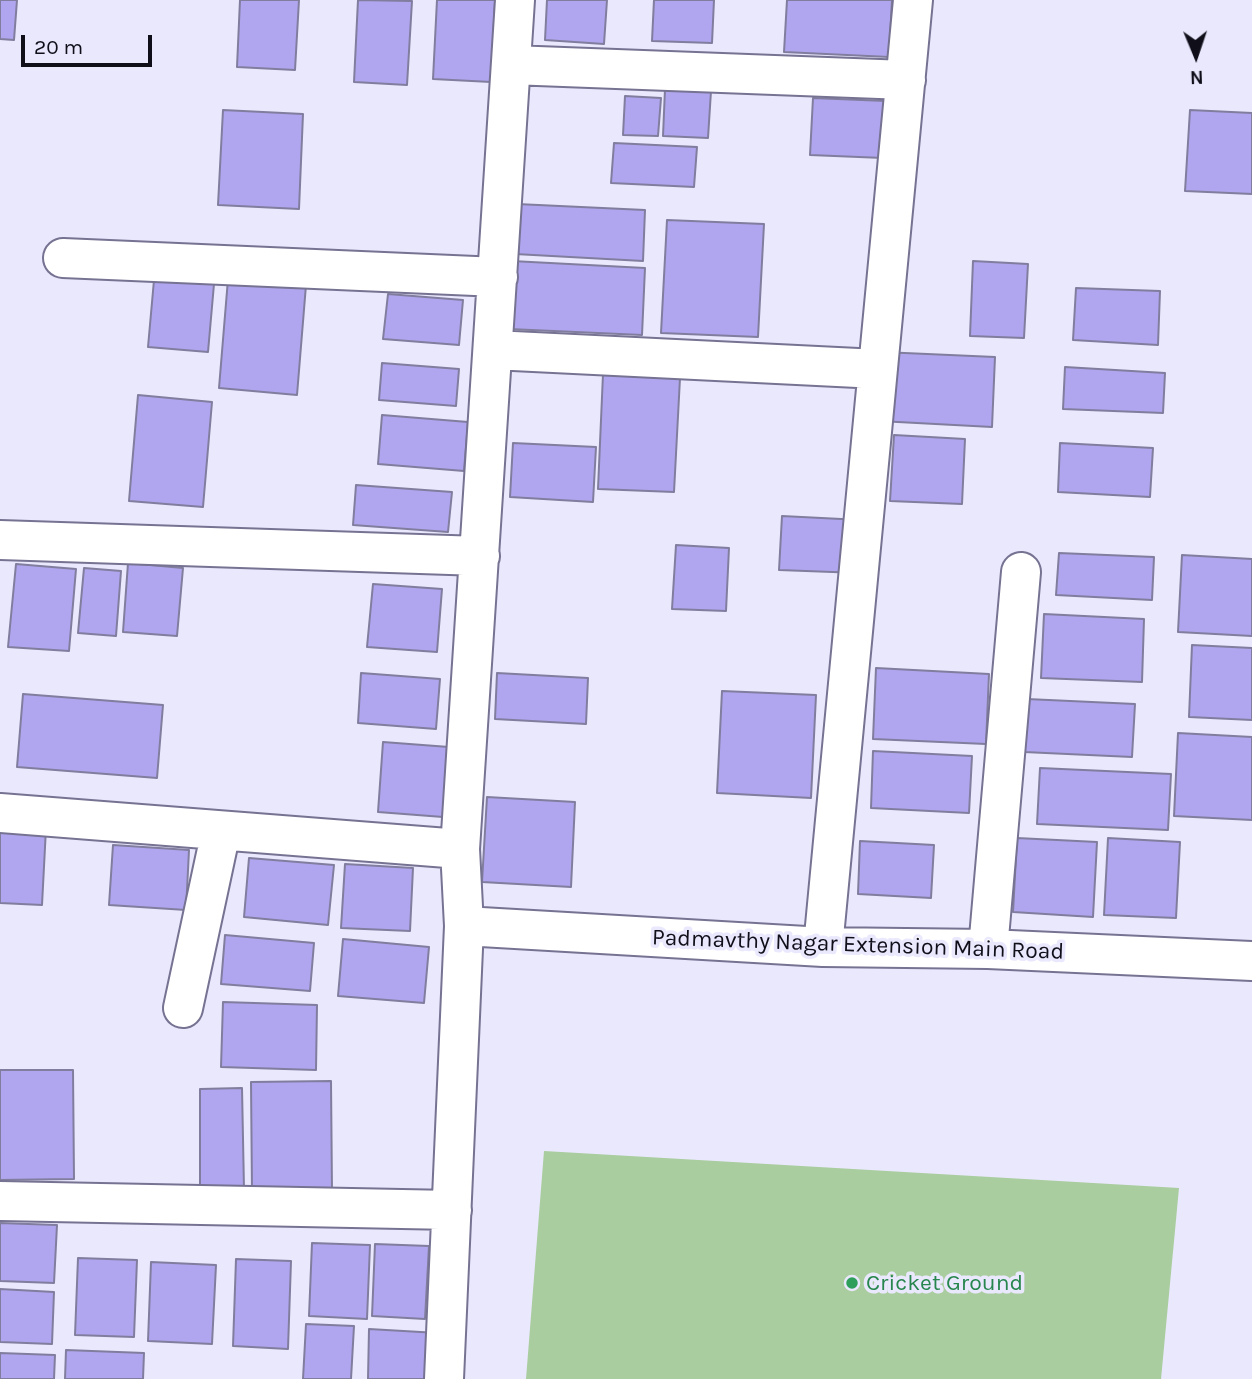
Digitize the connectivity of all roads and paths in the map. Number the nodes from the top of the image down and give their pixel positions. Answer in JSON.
{"nodes":[{"id":1,"x":515,"y":0,"type":"edge"},
{"id":2,"x":913,"y":0,"type":"edge"},
{"id":3,"x":511,"y":65,"type":"junction"},
{"id":4,"x":906,"y":80,"type":"junction"},
{"id":5,"x":63,"y":258,"type":"dead end"},
{"id":6,"x":498,"y":277,"type":"junction"},
{"id":7,"x":493,"y":350,"type":"junction"},
{"id":8,"x":878,"y":369,"type":"junction"},
{"id":9,"x":0,"y":540,"type":"edge"},
{"id":10,"x":480,"y":556,"type":"junction"},
{"id":11,"x":1021,"y":572,"type":"dead end"},
{"id":12,"x":0,"y":813,"type":"edge"},
{"id":13,"x":221,"y":831,"type":"junction"},
{"id":14,"x":460,"y":849,"type":"junction"},
{"id":15,"x":464,"y":926,"type":"junction"},
{"id":16,"x":823,"y":947,"type":"junction"},
{"id":17,"x":988,"y":949,"type":"junction"},
{"id":18,"x":1252,"y":961,"type":"edge"},
{"id":19,"x":183,"y":1008,"type":"dead end"},
{"id":20,"x":0,"y":1201,"type":"edge"},
{"id":21,"x":452,"y":1210,"type":"junction"},
{"id":22,"x":444,"y":1379,"type":"edge"}],
"edges":[{"from":1,"to":3,"type":"street"},
{"from":2,"to":4,"type":"street"},
{"from":3,"to":4,"type":"street"},
{"from":3,"to":6,"type":"street"},
{"from":4,"to":8,"type":"street"},
{"from":5,"to":6,"type":"street"},
{"from":6,"to":7,"type":"street"},
{"from":7,"to":8,"type":"street"},
{"from":7,"to":10,"type":"street"},
{"from":8,"to":16,"type":"street"},
{"from":9,"to":10,"type":"street"},
{"from":10,"to":14,"type":"street"},
{"from":11,"to":17,"type":"street"},
{"from":12,"to":13,"type":"street"},
{"from":13,"to":14,"type":"street"},
{"from":13,"to":19,"type":"street"},
{"from":14,"to":15,"type":"street"},
{"from":15,"to":16,"type":"street","name":"Padmavthy Nagar Extension Main Road"},
{"from":15,"to":21,"type":"street"},
{"from":16,"to":17,"type":"street","name":"Padmavthy Nagar Extension Main Road"},
{"from":17,"to":18,"type":"street","name":"Padmavthy Nagar Extension Main Road"},
{"from":20,"to":21,"type":"street"},
{"from":21,"to":22,"type":"street"}]}
